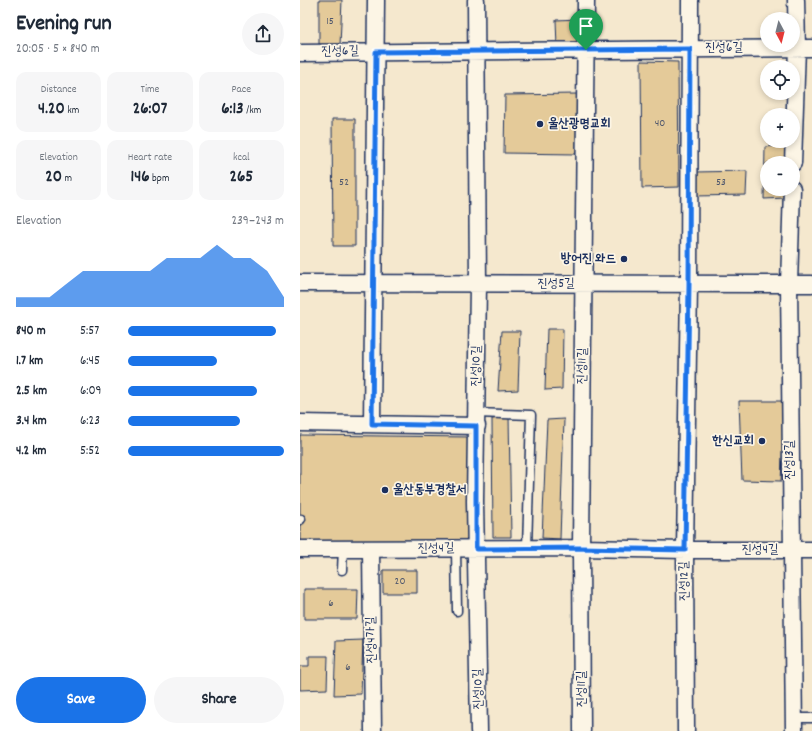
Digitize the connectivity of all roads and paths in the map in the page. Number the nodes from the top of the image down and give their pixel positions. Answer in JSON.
{"nodes":[{"id":1,"x":376,"y":0,"type":"edge"},
{"id":2,"x":476,"y":0,"type":"edge"},
{"id":3,"x":586,"y":0,"type":"edge"},
{"id":4,"x":690,"y":0,"type":"edge"},
{"id":5,"x":796,"y":0,"type":"edge"},
{"id":6,"x":804,"y":48,"type":"edge"},
{"id":7,"x":690,"y":49,"type":"junction"},
{"id":8,"x":586,"y":50,"type":"junction"},
{"id":9,"x":476,"y":51,"type":"junction"},
{"id":10,"x":376,"y":52,"type":"junction"},
{"id":11,"x":300,"y":53,"type":"edge"},
{"id":12,"x":794,"y":156,"type":"edge"},
{"id":13,"x":792,"y":196,"type":"edge"},
{"id":14,"x":300,"y":283,"type":"edge"},
{"id":15,"x":478,"y":284,"type":"junction"},
{"id":16,"x":584,"y":284,"type":"junction"},
{"id":17,"x":789,"y":284,"type":"junction"},
{"id":18,"x":812,"y":284,"type":"edge"},
{"id":19,"x":375,"y":285,"type":"junction"},
{"id":20,"x":689,"y":285,"type":"junction"},
{"id":21,"x":477,"y":420,"type":"junction"},
{"id":22,"x":300,"y":423,"type":"edge"},
{"id":23,"x":372,"y":424,"type":"junction"},
{"id":24,"x":527,"y":548,"type":"junction"},
{"id":25,"x":581,"y":548,"type":"junction"},
{"id":26,"x":300,"y":549,"type":"edge"},
{"id":27,"x":456,"y":549,"type":"junction"},
{"id":28,"x":476,"y":549,"type":"junction"},
{"id":29,"x":343,"y":550,"type":"junction"},
{"id":30,"x":370,"y":550,"type":"junction"},
{"id":31,"x":685,"y":550,"type":"junction"},
{"id":32,"x":791,"y":550,"type":"junction"},
{"id":33,"x":812,"y":550,"type":"edge"},
{"id":34,"x":342,"y":570,"type":"dead end"},
{"id":35,"x":457,"y":611,"type":"dead end"},
{"id":36,"x":812,"y":718,"type":"edge"},
{"id":37,"x":794,"y":724,"type":"edge"},
{"id":38,"x":373,"y":731,"type":"edge"},
{"id":39,"x":479,"y":731,"type":"edge"},
{"id":40,"x":582,"y":731,"type":"edge"},
{"id":41,"x":686,"y":731,"type":"edge"}],
"edges":[{"from":1,"to":10,"type":"street"},
{"from":2,"to":9,"type":"street","name":"진성10길"},
{"from":3,"to":8,"type":"street","name":"진성11길"},
{"from":4,"to":7,"type":"street","name":"진성12길"},
{"from":5,"to":6,"type":"street"},
{"from":6,"to":7,"type":"street","name":"진성6길"},
{"from":6,"to":12,"type":"street"},
{"from":7,"to":8,"type":"street","name":"진성6길"},
{"from":7,"to":20,"type":"street","name":"진성12길"},
{"from":8,"to":9,"type":"street","name":"진성6길"},
{"from":8,"to":16,"type":"street","name":"진성11길"},
{"from":9,"to":10,"type":"street","name":"진성6길"},
{"from":9,"to":15,"type":"street","name":"진성10길"},
{"from":10,"to":11,"type":"street","name":"진성6길"},
{"from":10,"to":19,"type":"street"},
{"from":13,"to":17,"type":"street","name":"진성13길"},
{"from":14,"to":19,"type":"street","name":"진성5길"},
{"from":15,"to":16,"type":"street","name":"진성5길"},
{"from":15,"to":19,"type":"street","name":"진성5길"},
{"from":15,"to":21,"type":"street","name":"진성10길"},
{"from":16,"to":20,"type":"street","name":"진성5길"},
{"from":16,"to":25,"type":"street","name":"진성11길"},
{"from":17,"to":18,"type":"street","name":"진성5길"},
{"from":17,"to":20,"type":"street","name":"진성5길"},
{"from":17,"to":32,"type":"street","name":"진성13길"},
{"from":19,"to":23,"type":"street"},
{"from":20,"to":31,"type":"street","name":"진성12길"},
{"from":21,"to":23,"type":"street"},
{"from":21,"to":24,"type":"lane"},
{"from":21,"to":28,"type":"street","name":"진성10길"},
{"from":22,"to":23,"type":"street"},
{"from":24,"to":25,"type":"street","name":"진성4길"},
{"from":24,"to":28,"type":"street","name":"진성4길"},
{"from":25,"to":31,"type":"street","name":"진성4길"},
{"from":25,"to":40,"type":"street","name":"진성11길"},
{"from":26,"to":29,"type":"street","name":"진성4길"},
{"from":27,"to":28,"type":"street","name":"진성4길"},
{"from":27,"to":30,"type":"street","name":"진성4길"},
{"from":27,"to":35,"type":"lane"},
{"from":28,"to":39,"type":"street","name":"진성10길"},
{"from":29,"to":30,"type":"street","name":"진성4길"},
{"from":29,"to":34,"type":"lane"},
{"from":30,"to":38,"type":"street","name":"진성4가길"},
{"from":31,"to":32,"type":"street","name":"진성4길"},
{"from":31,"to":41,"type":"street","name":"진성12길"},
{"from":32,"to":33,"type":"street","name":"진성4길"},
{"from":32,"to":37,"type":"street","name":"진성13길"},
{"from":36,"to":37,"type":"lane"}]}
